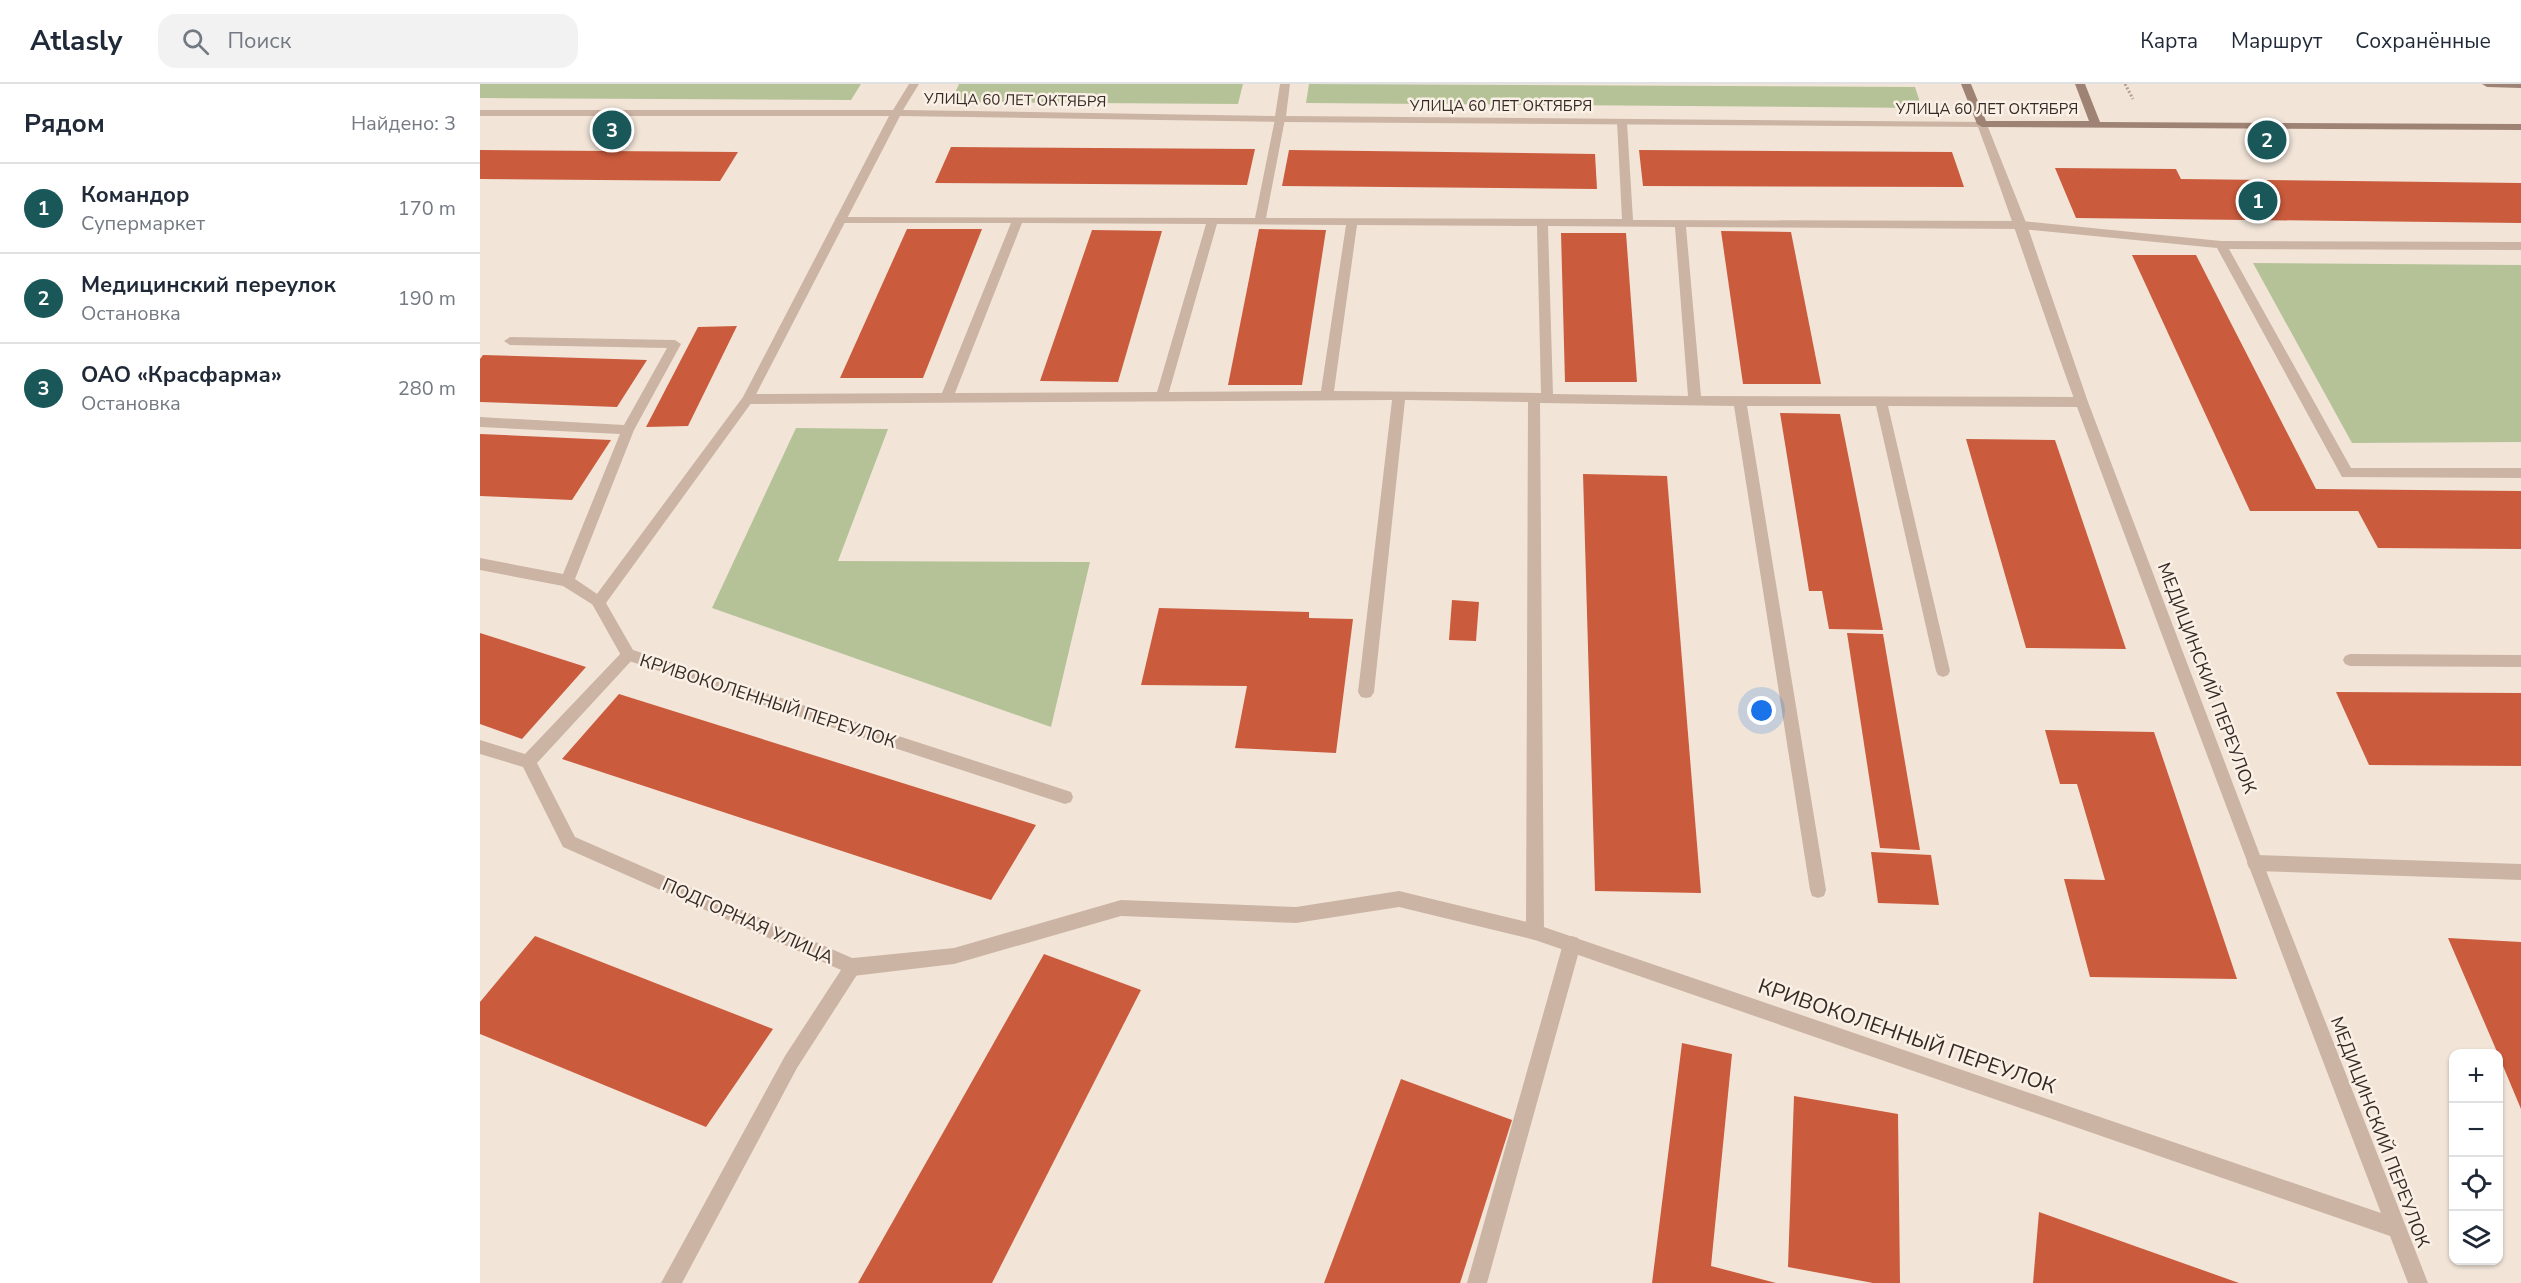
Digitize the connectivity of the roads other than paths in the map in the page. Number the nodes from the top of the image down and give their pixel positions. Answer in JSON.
{"nodes":[{"id":1,"x":914,"y":84,"type":"edge"},
{"id":2,"x":1285,"y":84,"type":"edge"},
{"id":3,"x":1966,"y":84,"type":"edge"},
{"id":4,"x":2080,"y":84,"type":"edge"},
{"id":5,"x":2487,"y":84,"type":"edge"},
{"id":6,"x":2521,"y":85,"type":"edge"},
{"id":7,"x":480,"y":112,"type":"edge"},
{"id":8,"x":896,"y":113,"type":"junction"},
{"id":9,"x":1280,"y":119,"type":"junction"},
{"id":10,"x":1622,"y":122,"type":"junction"},
{"id":11,"x":1982,"y":124,"type":"junction"},
{"id":12,"x":2096,"y":125,"type":"junction"},
{"id":13,"x":2520,"y":129,"type":"edge"},
{"id":14,"x":841,"y":219,"type":"junction"},
{"id":15,"x":1018,"y":220,"type":"junction"},
{"id":16,"x":1213,"y":220,"type":"junction"},
{"id":17,"x":1260,"y":220,"type":"junction"},
{"id":18,"x":1352,"y":221,"type":"junction"},
{"id":19,"x":1542,"y":222,"type":"junction"},
{"id":20,"x":1628,"y":222,"type":"junction"},
{"id":21,"x":1680,"y":223,"type":"junction"},
{"id":22,"x":2021,"y":225,"type":"junction"},
{"id":23,"x":2221,"y":244,"type":"junction"},
{"id":24,"x":2521,"y":246,"type":"edge"},
{"id":25,"x":510,"y":341,"type":"dead end"},
{"id":26,"x":1162,"y":395,"type":"junction"},
{"id":27,"x":1399,"y":395,"type":"junction"},
{"id":28,"x":1326,"y":396,"type":"junction"},
{"id":29,"x":947,"y":397,"type":"junction"},
{"id":30,"x":1540,"y":398,"type":"junction"},
{"id":31,"x":748,"y":399,"type":"junction"},
{"id":32,"x":1695,"y":401,"type":"junction"},
{"id":33,"x":1740,"y":401,"type":"junction"},
{"id":34,"x":1881,"y":402,"type":"junction"},
{"id":35,"x":2082,"y":402,"type":"junction"},
{"id":36,"x":480,"y":422,"type":"edge"},
{"id":37,"x":628,"y":430,"type":"junction"},
{"id":38,"x":2521,"y":473,"type":"edge"},
{"id":39,"x":480,"y":564,"type":"edge"},
{"id":40,"x":567,"y":581,"type":"junction"},
{"id":41,"x":598,"y":603,"type":"junction"},
{"id":42,"x":628,"y":655,"type":"junction"},
{"id":43,"x":2350,"y":660,"type":"dead end"},
{"id":44,"x":2521,"y":661,"type":"edge"},
{"id":45,"x":1943,"y":671,"type":"dead end"},
{"id":46,"x":1366,"y":692,"type":"dead end"},
{"id":47,"x":480,"y":747,"type":"edge"},
{"id":48,"x":528,"y":762,"type":"junction"},
{"id":49,"x":1065,"y":797,"type":"dead end"},
{"id":50,"x":2255,"y":862,"type":"junction"},
{"id":51,"x":2521,"y":872,"type":"edge"},
{"id":52,"x":1818,"y":890,"type":"dead end"},
{"id":53,"x":1535,"y":932,"type":"junction"},
{"id":54,"x":1572,"y":944,"type":"junction"},
{"id":55,"x":853,"y":967,"type":"junction"},
{"id":56,"x":2396,"y":1228,"type":"junction"},
{"id":57,"x":671,"y":1283,"type":"edge"},
{"id":58,"x":1477,"y":1283,"type":"edge"},
{"id":59,"x":2418,"y":1283,"type":"edge"}],
"edges":[{"from":1,"to":8,"type":"street"},
{"from":2,"to":9,"type":"street"},
{"from":3,"to":11,"type":"main road","name":"МЕДИЦИНСКИЙ ПЕРЕУЛОК"},
{"from":4,"to":12,"type":"main road"},
{"from":5,"to":6,"type":"main road"},
{"from":7,"to":8,"type":"street","name":"УЛИЦА 60 ЛЕТ ОКТЯБРЯ"},
{"from":8,"to":9,"type":"street","name":"УЛИЦА 60 ЛЕТ ОКТЯБРЯ"},
{"from":8,"to":14,"type":"street"},
{"from":9,"to":10,"type":"street","name":"УЛИЦА 60 ЛЕТ ОКТЯБРЯ"},
{"from":9,"to":17,"type":"street"},
{"from":10,"to":11,"type":"street","name":"УЛИЦА 60 ЛЕТ ОКТЯБРЯ"},
{"from":10,"to":20,"type":"street"},
{"from":11,"to":12,"type":"main road","name":"УЛИЦА 60 ЛЕТ ОКТЯБРЯ"},
{"from":11,"to":22,"type":"street","name":"МЕДИЦИНСКИЙ ПЕРЕУЛОК"},
{"from":12,"to":13,"type":"main road","name":"УЛИЦА 60 ЛЕТ ОКТЯБРЯ"},
{"from":14,"to":15,"type":"street"},
{"from":14,"to":31,"type":"street"},
{"from":15,"to":16,"type":"street"},
{"from":15,"to":29,"type":"street"},
{"from":16,"to":17,"type":"street"},
{"from":16,"to":26,"type":"street"},
{"from":17,"to":18,"type":"street"},
{"from":18,"to":19,"type":"street"},
{"from":18,"to":28,"type":"street"},
{"from":19,"to":20,"type":"street"},
{"from":19,"to":30,"type":"street"},
{"from":20,"to":21,"type":"street"},
{"from":21,"to":22,"type":"street"},
{"from":21,"to":32,"type":"street"},
{"from":22,"to":23,"type":"street"},
{"from":22,"to":35,"type":"street","name":"МЕДИЦИНСКИЙ ПЕРЕУЛОК"},
{"from":23,"to":24,"type":"street"},
{"from":23,"to":38,"type":"street"},
{"from":25,"to":37,"type":"street"},
{"from":26,"to":28,"type":"street"},
{"from":26,"to":29,"type":"street"},
{"from":27,"to":28,"type":"street"},
{"from":27,"to":30,"type":"street"},
{"from":27,"to":46,"type":"street"},
{"from":29,"to":31,"type":"street"},
{"from":30,"to":32,"type":"street"},
{"from":30,"to":53,"type":"street"},
{"from":31,"to":41,"type":"street"},
{"from":32,"to":33,"type":"street"},
{"from":33,"to":34,"type":"street"},
{"from":33,"to":52,"type":"street"},
{"from":34,"to":35,"type":"street"},
{"from":34,"to":45,"type":"street"},
{"from":35,"to":50,"type":"street","name":"МЕДИЦИНСКИЙ ПЕРЕУЛОК"},
{"from":36,"to":37,"type":"street"},
{"from":37,"to":40,"type":"street"},
{"from":39,"to":40,"type":"street"},
{"from":40,"to":41,"type":"street"},
{"from":41,"to":42,"type":"street","name":"КРИВОКОЛЕННЫЙ ПЕРЕУЛОК"},
{"from":42,"to":48,"type":"street"},
{"from":42,"to":49,"type":"street","name":"КРИВОКОЛЕННЫЙ ПЕРЕУЛОК"},
{"from":43,"to":44,"type":"street"},
{"from":47,"to":48,"type":"street"},
{"from":48,"to":55,"type":"street","name":"ПОДГОРНАЯ УЛИЦА"},
{"from":50,"to":51,"type":"street"},
{"from":50,"to":56,"type":"street","name":"МЕДИЦИНСКИЙ ПЕРЕУЛОК"},
{"from":53,"to":54,"type":"street","name":"КРИВОКОЛЕННЫЙ ПЕРЕУЛОК"},
{"from":53,"to":55,"type":"street","name":"КРИВОКОЛЕННЫЙ ПЕРЕУЛОК"},
{"from":54,"to":56,"type":"street","name":"КРИВОКОЛЕННЫЙ ПЕРЕУЛОК"},
{"from":54,"to":58,"type":"street"},
{"from":55,"to":57,"type":"street","name":"ПОДГОРНАЯ УЛИЦА"},
{"from":56,"to":59,"type":"street","name":"МЕДИЦИНСКИЙ ПЕРЕУЛОК"}]}
